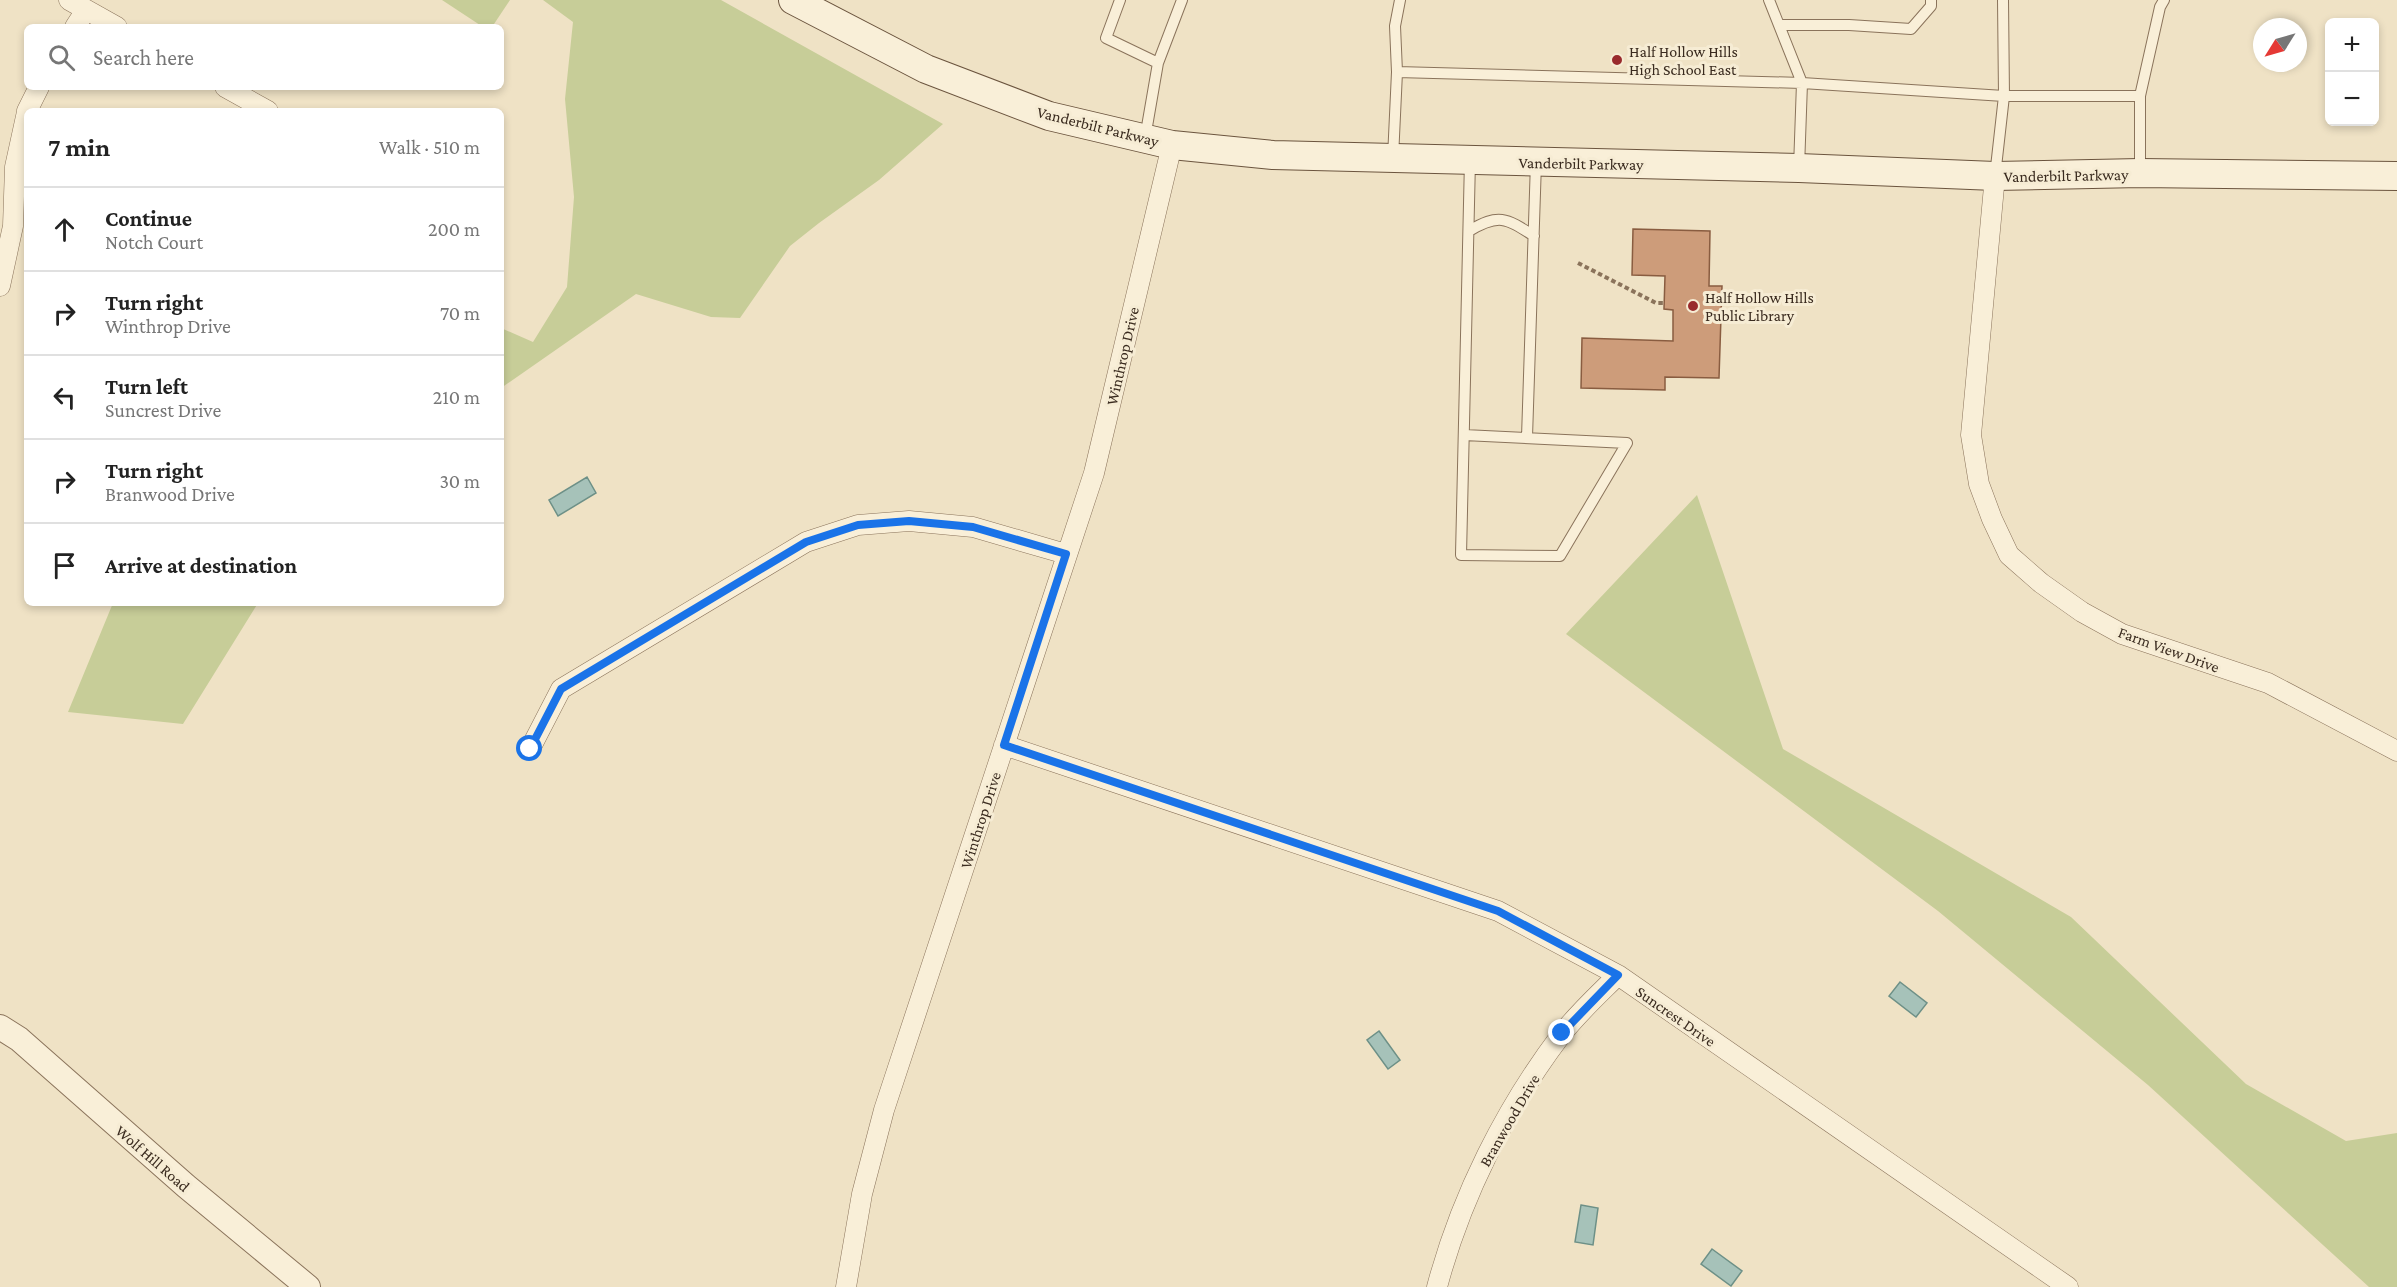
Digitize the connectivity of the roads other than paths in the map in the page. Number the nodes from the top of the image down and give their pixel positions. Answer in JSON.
{"nodes":[{"id":1,"x":69,"y":0,"type":"edge"},
{"id":2,"x":793,"y":0,"type":"edge"},
{"id":3,"x":1120,"y":0,"type":"edge"},
{"id":4,"x":1182,"y":0,"type":"edge"},
{"id":5,"x":1400,"y":0,"type":"edge"},
{"id":6,"x":1769,"y":0,"type":"edge"},
{"id":7,"x":1931,"y":0,"type":"edge"},
{"id":8,"x":2003,"y":0,"type":"edge"},
{"id":9,"x":2164,"y":0,"type":"edge"},
{"id":10,"x":86,"y":10,"type":"junction"},
{"id":11,"x":77,"y":24,"type":"edge"},
{"id":12,"x":112,"y":24,"type":"edge"},
{"id":13,"x":1780,"y":25,"type":"junction"},
{"id":14,"x":1158,"y":63,"type":"junction"},
{"id":15,"x":1396,"y":72,"type":"junction"},
{"id":16,"x":1802,"y":83,"type":"junction"},
{"id":17,"x":38,"y":90,"type":"edge"},
{"id":18,"x":230,"y":90,"type":"edge"},
{"id":19,"x":2004,"y":96,"type":"junction"},
{"id":20,"x":2140,"y":96,"type":"junction"},
{"id":21,"x":28,"y":108,"type":"edge"},
{"id":22,"x":263,"y":108,"type":"edge"},
{"id":23,"x":24,"y":125,"type":"edge"},
{"id":24,"x":1158,"y":142,"type":"junction"},
{"id":25,"x":1393,"y":158,"type":"junction"},
{"id":26,"x":1470,"y":160,"type":"junction"},
{"id":27,"x":1536,"y":162,"type":"junction"},
{"id":28,"x":1799,"y":168,"type":"junction"},
{"id":29,"x":2140,"y":173,"type":"junction"},
{"id":30,"x":1995,"y":176,"type":"junction"},
{"id":31,"x":2397,"y":176,"type":"edge"},
{"id":32,"x":1469,"y":231,"type":"junction"},
{"id":33,"x":1534,"y":236,"type":"junction"},
{"id":34,"x":0,"y":285,"type":"edge"},
{"id":35,"x":1464,"y":435,"type":"junction"},
{"id":36,"x":1527,"y":437,"type":"junction"},
{"id":37,"x":1066,"y":554,"type":"junction"},
{"id":38,"x":1004,"y":745,"type":"junction"},
{"id":39,"x":530,"y":749,"type":"dead end"},
{"id":40,"x":2397,"y":751,"type":"edge"},
{"id":41,"x":1618,"y":975,"type":"junction"},
{"id":42,"x":0,"y":1027,"type":"edge"},
{"id":43,"x":308,"y":1287,"type":"edge"},
{"id":44,"x":846,"y":1287,"type":"edge"},
{"id":45,"x":1437,"y":1287,"type":"edge"},
{"id":46,"x":2068,"y":1287,"type":"edge"}],
"edges":[{"from":1,"to":10,"type":"street"},
{"from":2,"to":24,"type":"main road","name":"Vanderbilt Parkway"},
{"from":3,"to":14,"type":"lane"},
{"from":4,"to":14,"type":"lane"},
{"from":5,"to":15,"type":"lane"},
{"from":6,"to":13,"type":"lane"},
{"from":7,"to":13,"type":"lane"},
{"from":8,"to":19,"type":"lane"},
{"from":9,"to":20,"type":"lane"},
{"from":10,"to":11,"type":"street"},
{"from":10,"to":12,"type":"street"},
{"from":13,"to":16,"type":"lane"},
{"from":14,"to":24,"type":"lane"},
{"from":15,"to":16,"type":"lane"},
{"from":15,"to":25,"type":"lane"},
{"from":16,"to":19,"type":"lane"},
{"from":16,"to":28,"type":"lane"},
{"from":17,"to":21,"type":"street"},
{"from":18,"to":22,"type":"street"},
{"from":19,"to":20,"type":"lane"},
{"from":19,"to":30,"type":"lane"},
{"from":20,"to":29,"type":"lane"},
{"from":23,"to":34,"type":"street"},
{"from":24,"to":25,"type":"main road","name":"Vanderbilt Parkway"},
{"from":24,"to":37,"type":"street","name":"Winthrop Drive"},
{"from":25,"to":26,"type":"main road","name":"Vanderbilt Parkway"},
{"from":26,"to":27,"type":"main road","name":"Vanderbilt Parkway"},
{"from":26,"to":32,"type":"lane"},
{"from":27,"to":28,"type":"main road","name":"Vanderbilt Parkway"},
{"from":27,"to":33,"type":"lane"},
{"from":28,"to":30,"type":"main road","name":"Vanderbilt Parkway"},
{"from":29,"to":30,"type":"main road","name":"Vanderbilt Parkway"},
{"from":29,"to":31,"type":"main road","name":"Vanderbilt Parkway"},
{"from":30,"to":40,"type":"street","name":"Farm View Drive"},
{"from":32,"to":33,"type":"lane"},
{"from":32,"to":35,"type":"lane"},
{"from":33,"to":36,"type":"lane"},
{"from":35,"to":36,"type":"lane"},
{"from":35,"to":36,"type":"lane"},
{"from":37,"to":38,"type":"street","name":"Winthrop Drive"},
{"from":37,"to":39,"type":"street"},
{"from":38,"to":41,"type":"street","name":"Suncrest Drive"},
{"from":38,"to":44,"type":"street","name":"Winthrop Drive"},
{"from":41,"to":45,"type":"street","name":"Branwood Drive"},
{"from":41,"to":46,"type":"street","name":"Suncrest Drive"},
{"from":42,"to":43,"type":"street","name":"Wolf Hill Road"}]}
